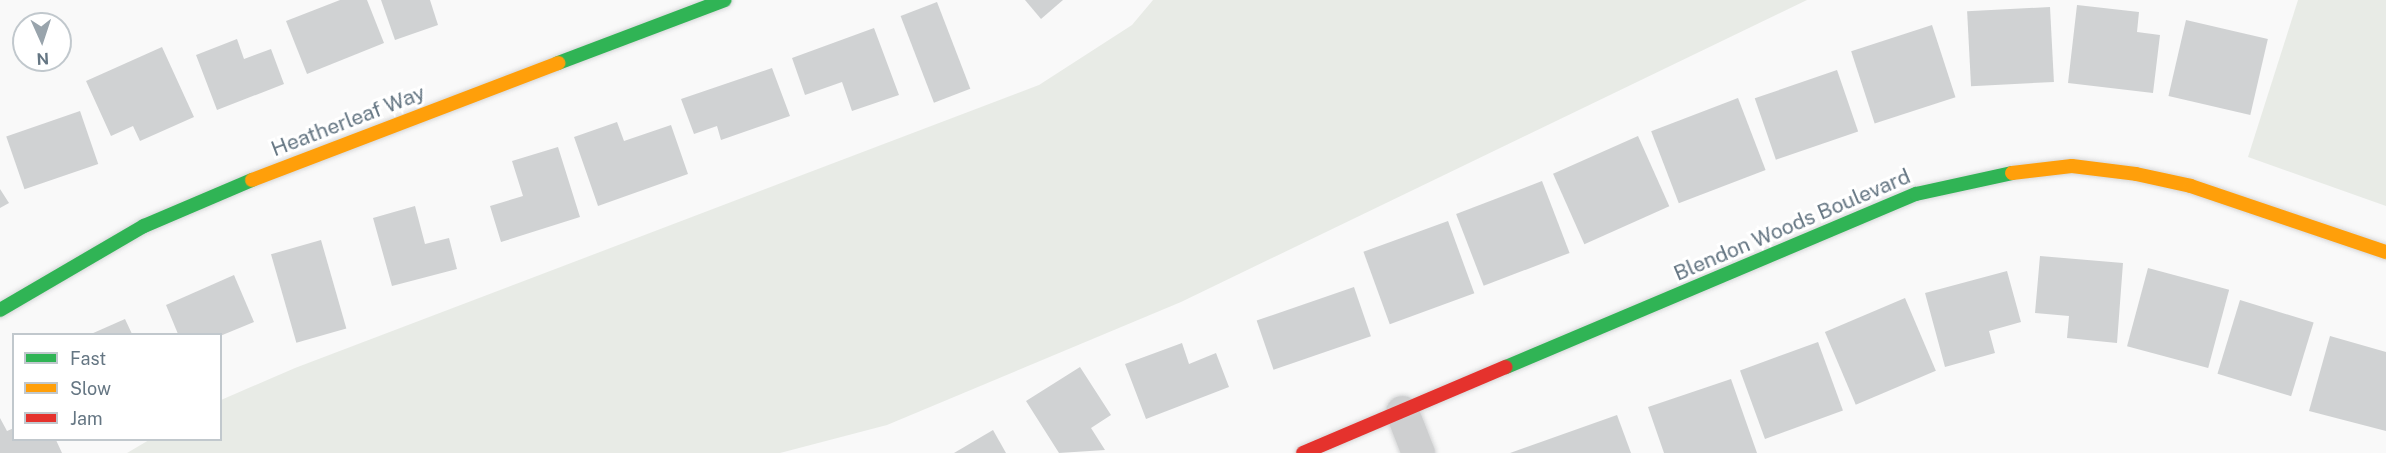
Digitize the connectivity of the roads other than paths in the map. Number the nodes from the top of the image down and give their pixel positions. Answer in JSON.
{"nodes":[{"id":1,"x":725,"y":0,"type":"edge"},
{"id":2,"x":2386,"y":252,"type":"edge"},
{"id":3,"x":0,"y":310,"type":"edge"},
{"id":4,"x":1402,"y":412,"type":"junction"},
{"id":5,"x":1303,"y":453,"type":"edge"},
{"id":6,"x":1418,"y":453,"type":"edge"}],
"edges":[{"from":1,"to":3,"type":"street","name":"Heatherleaf Way"},
{"from":2,"to":4,"type":"street","name":"Blendon Woods Boulevard"},
{"from":4,"to":5,"type":"street","name":"Blendon Woods Boulevard"},
{"from":4,"to":6,"type":"street"}]}
